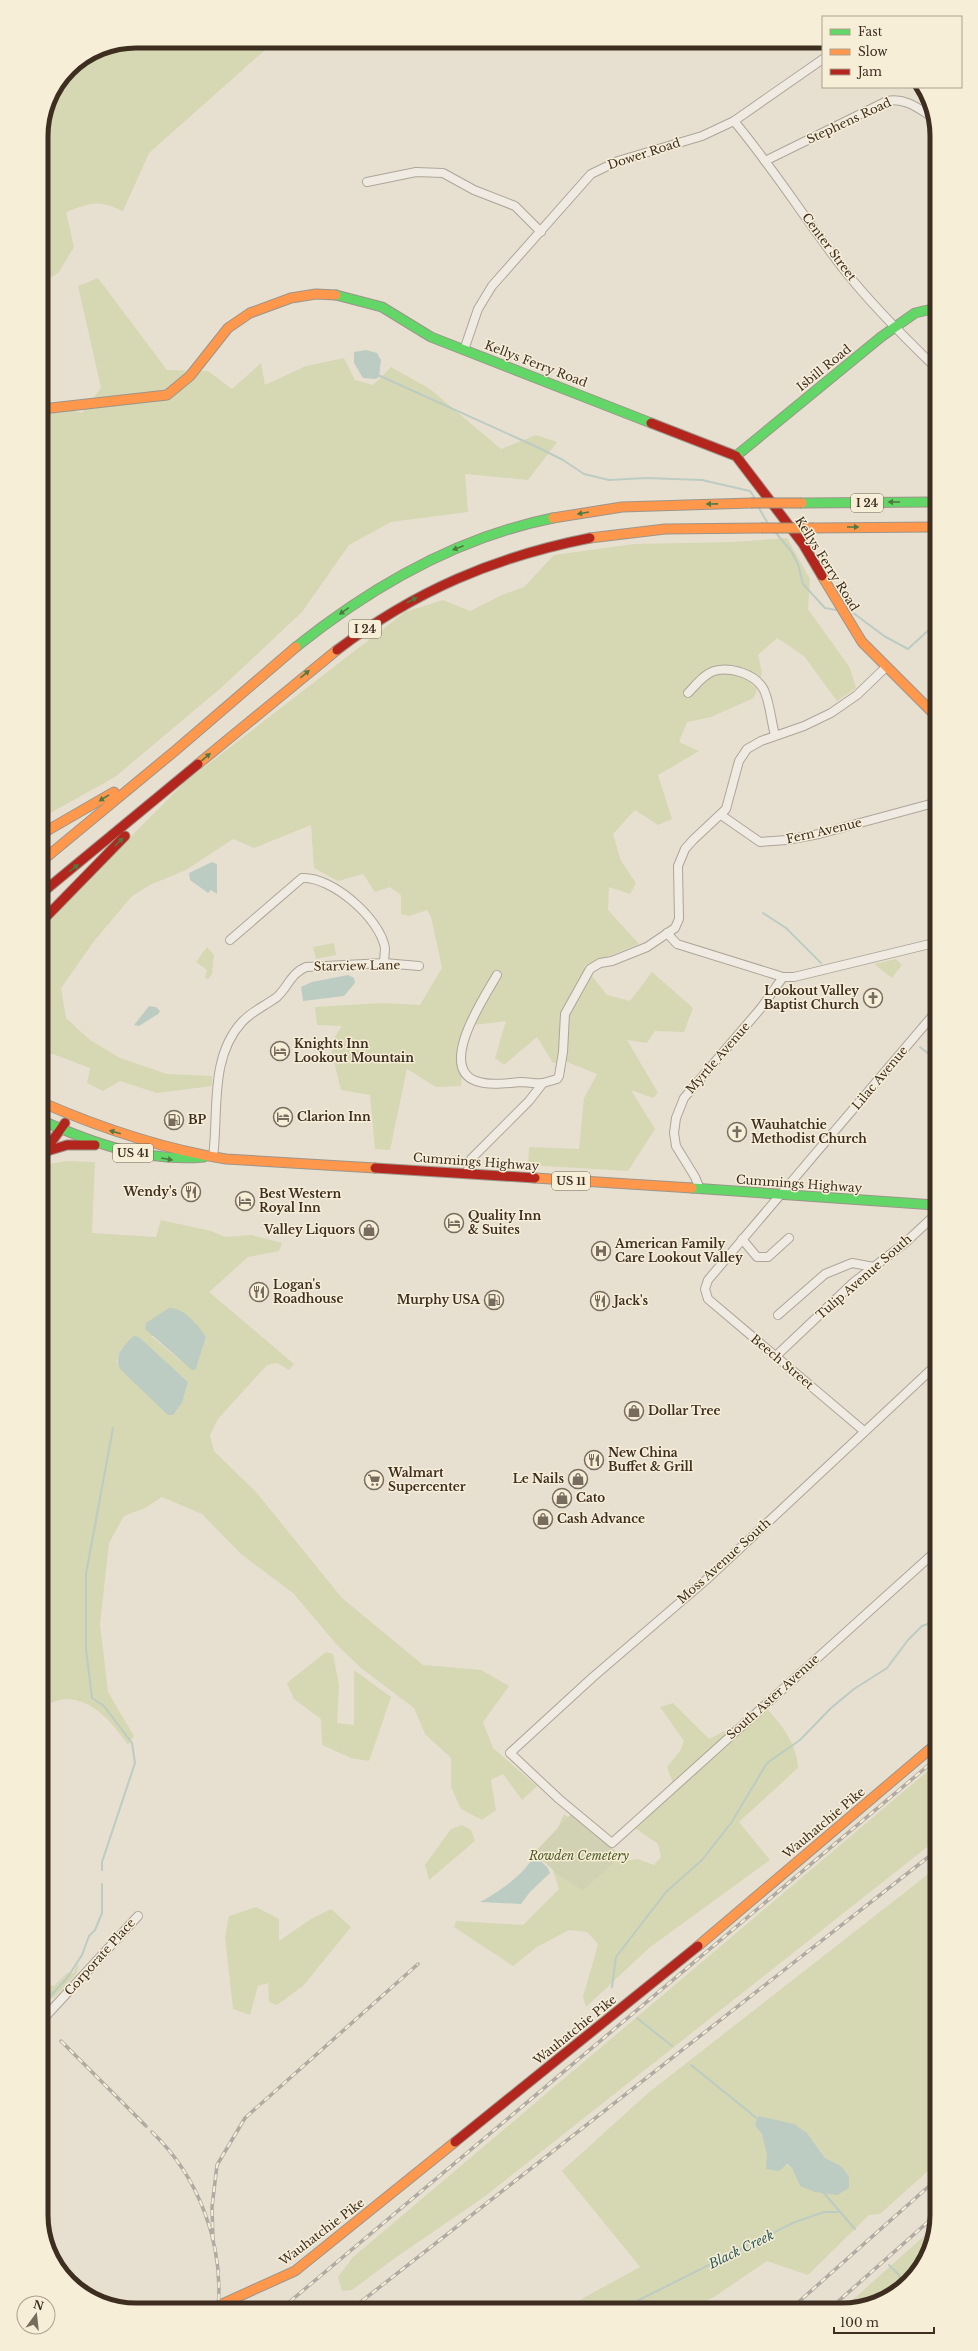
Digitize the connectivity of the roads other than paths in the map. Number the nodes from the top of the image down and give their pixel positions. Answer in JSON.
{"nodes":[{"id":1,"x":822,"y":60,"type":"edge"},
{"id":2,"x":927,"y":114,"type":"edge"},
{"id":3,"x":734,"y":122,"type":"junction"},
{"id":4,"x":765,"y":161,"type":"junction"},
{"id":5,"x":367,"y":182,"type":"dead end"},
{"id":6,"x":541,"y":232,"type":"junction"},
{"id":7,"x":930,"y":310,"type":"edge"},
{"id":8,"x":894,"y":328,"type":"junction"},
{"id":9,"x":464,"y":350,"type":"junction"},
{"id":10,"x":930,"y":362,"type":"edge"},
{"id":11,"x":48,"y":408,"type":"edge"},
{"id":12,"x":736,"y":456,"type":"junction"},
{"id":13,"x":930,"y":502,"type":"edge"},
{"id":14,"x":930,"y":527,"type":"edge"},
{"id":15,"x":886,"y":667,"type":"junction"},
{"id":16,"x":688,"y":693,"type":"dead end"},
{"id":17,"x":930,"y":709,"type":"edge"},
{"id":18,"x":775,"y":735,"type":"junction"},
{"id":19,"x":161,"y":763,"type":"junction"},
{"id":20,"x":188,"y":772,"type":"junction"},
{"id":21,"x":930,"y":804,"type":"edge"},
{"id":22,"x":721,"y":815,"type":"junction"},
{"id":23,"x":48,"y":831,"type":"edge"},
{"id":24,"x":48,"y":856,"type":"edge"},
{"id":25,"x":48,"y":888,"type":"edge"},
{"id":26,"x":48,"y":915,"type":"edge"},
{"id":27,"x":667,"y":934,"type":"junction"},
{"id":28,"x":230,"y":940,"type":"dead end"},
{"id":29,"x":930,"y":944,"type":"edge"},
{"id":30,"x":384,"y":963,"type":"junction"},
{"id":31,"x":419,"y":966,"type":"dead end"},
{"id":32,"x":497,"y":975,"type":"dead end"},
{"id":33,"x":783,"y":977,"type":"junction"},
{"id":34,"x":930,"y":1019,"type":"edge"},
{"id":35,"x":543,"y":1083,"type":"junction"},
{"id":36,"x":48,"y":1105,"type":"edge"},
{"id":37,"x":69,"y":1115,"type":"junction"},
{"id":38,"x":48,"y":1122,"type":"edge"},
{"id":39,"x":62,"y":1129,"type":"junction"},
{"id":40,"x":48,"y":1143,"type":"edge"},
{"id":41,"x":108,"y":1146,"type":"junction"},
{"id":42,"x":48,"y":1151,"type":"edge"},
{"id":43,"x":210,"y":1157,"type":"junction"},
{"id":44,"x":467,"y":1173,"type":"junction"},
{"id":45,"x":700,"y":1189,"type":"junction"},
{"id":46,"x":780,"y":1195,"type":"junction"},
{"id":47,"x":930,"y":1205,"type":"edge"},
{"id":48,"x":930,"y":1220,"type":"edge"},
{"id":49,"x":789,"y":1238,"type":"dead end"},
{"id":50,"x":742,"y":1240,"type":"junction"},
{"id":51,"x":874,"y":1267,"type":"junction"},
{"id":52,"x":705,"y":1289,"type":"joint"},
{"id":53,"x":778,"y":1315,"type":"dead end"},
{"id":54,"x":776,"y":1356,"type":"junction"},
{"id":55,"x":930,"y":1371,"type":"edge"},
{"id":56,"x":864,"y":1431,"type":"junction"},
{"id":57,"x":930,"y":1557,"type":"edge"},
{"id":58,"x":930,"y":1749,"type":"edge"},
{"id":59,"x":612,"y":1843,"type":"joint"},
{"id":60,"x":138,"y":1916,"type":"dead end"},
{"id":61,"x":48,"y":2015,"type":"edge"},
{"id":62,"x":225,"y":2303,"type":"edge"}],
"edges":[{"from":1,"to":3,"type":"street","name":"Dower Road"},
{"from":2,"to":4,"type":"street","name":"Stephens Road"},
{"from":3,"to":4,"type":"street","name":"Center Street"},
{"from":3,"to":6,"type":"street","name":"Dower Road"},
{"from":4,"to":8,"type":"street","name":"Center Street"},
{"from":5,"to":6,"type":"street"},
{"from":6,"to":9,"type":"street","name":"Dower Road"},
{"from":7,"to":8,"type":"main road","name":"Isbill Road"},
{"from":8,"to":10,"type":"street","name":"Center Street"},
{"from":8,"to":12,"type":"main road","name":"Isbill Road"},
{"from":9,"to":11,"type":"main road","name":"Kellys Ferry Road"},
{"from":9,"to":12,"type":"main road","name":"Kellys Ferry Road"},
{"from":12,"to":15,"type":"main road","name":"Kellys Ferry Road"},
{"from":13,"to":19,"type":"main road","number":"I 24","one_way":true,"bridge":true},
{"from":20,"to":14,"type":"main road","number":"I 24","one_way":true,"bridge":true},
{"from":15,"to":17,"type":"main road","name":"Kellys Ferry Road"},
{"from":15,"to":18,"type":"street"},
{"from":16,"to":18,"type":"street"},
{"from":18,"to":22,"type":"street"},
{"from":19,"to":23,"type":"main road","one_way":true},
{"from":19,"to":24,"type":"main road","number":"I 24"},
{"from":25,"to":20,"type":"main road","number":"I 24","one_way":true},
{"from":26,"to":20,"type":"main road","one_way":true},
{"from":21,"to":22,"type":"street","name":"Fern Avenue"},
{"from":22,"to":27,"type":"street"},
{"from":27,"to":33,"type":"street"},
{"from":27,"to":35,"type":"street"},
{"from":28,"to":30,"type":"street"},
{"from":29,"to":33,"type":"street"},
{"from":30,"to":31,"type":"street","name":"Starview Lane"},
{"from":30,"to":43,"type":"street","name":"Starview Lane"},
{"from":32,"to":35,"type":"street"},
{"from":33,"to":45,"type":"street","name":"Myrtle Avenue"},
{"from":34,"to":46,"type":"street","name":"Lilac Avenue"},
{"from":35,"to":44,"type":"street"},
{"from":36,"to":37,"type":"main road","name":"Cummings Highway","number":"US 41"},
{"from":37,"to":39,"type":"main road"},
{"from":43,"to":37,"type":"main road","name":"Cummings Highway","number":"US 41","one_way":true},
{"from":38,"to":39,"type":"main road","name":"Cummings Highway","number":"US 41"},
{"from":39,"to":40,"type":"main road"},
{"from":39,"to":41,"type":"main road","name":"Cummings Highway","number":"US 41"},
{"from":41,"to":42,"type":"main road"},
{"from":41,"to":43,"type":"main road","name":"Cummings Highway","number":"US 41","one_way":true},
{"from":43,"to":44,"type":"main road","name":"Cummings Highway","number":"US 11"},
{"from":44,"to":45,"type":"main road","name":"Cummings Highway","number":"US 11"},
{"from":45,"to":46,"type":"main road","name":"Cummings Highway","number":"US 11"},
{"from":46,"to":47,"type":"main road","name":"Cummings Highway","number":"US 11"},
{"from":46,"to":50,"type":"street","name":"Lilac Avenue"},
{"from":48,"to":51,"type":"street","name":"Tulip Avenue South"},
{"from":49,"to":50,"type":"street"},
{"from":50,"to":52,"type":"street","name":"Lilac Avenue"},
{"from":51,"to":53,"type":"street"},
{"from":51,"to":54,"type":"street","name":"Tulip Avenue South"},
{"from":52,"to":54,"type":"street","name":"Beech Street"},
{"from":54,"to":56,"type":"street","name":"Beech Street"},
{"from":55,"to":56,"type":"street","name":"Moss Avenue South"},
{"from":56,"to":59,"type":"street","name":"Moss Avenue South"},
{"from":57,"to":59,"type":"street","name":"South Aster Avenue"},
{"from":58,"to":62,"type":"main road","name":"Wauhatchie Pike"},
{"from":60,"to":61,"type":"street","name":"Corporate Place"}]}
